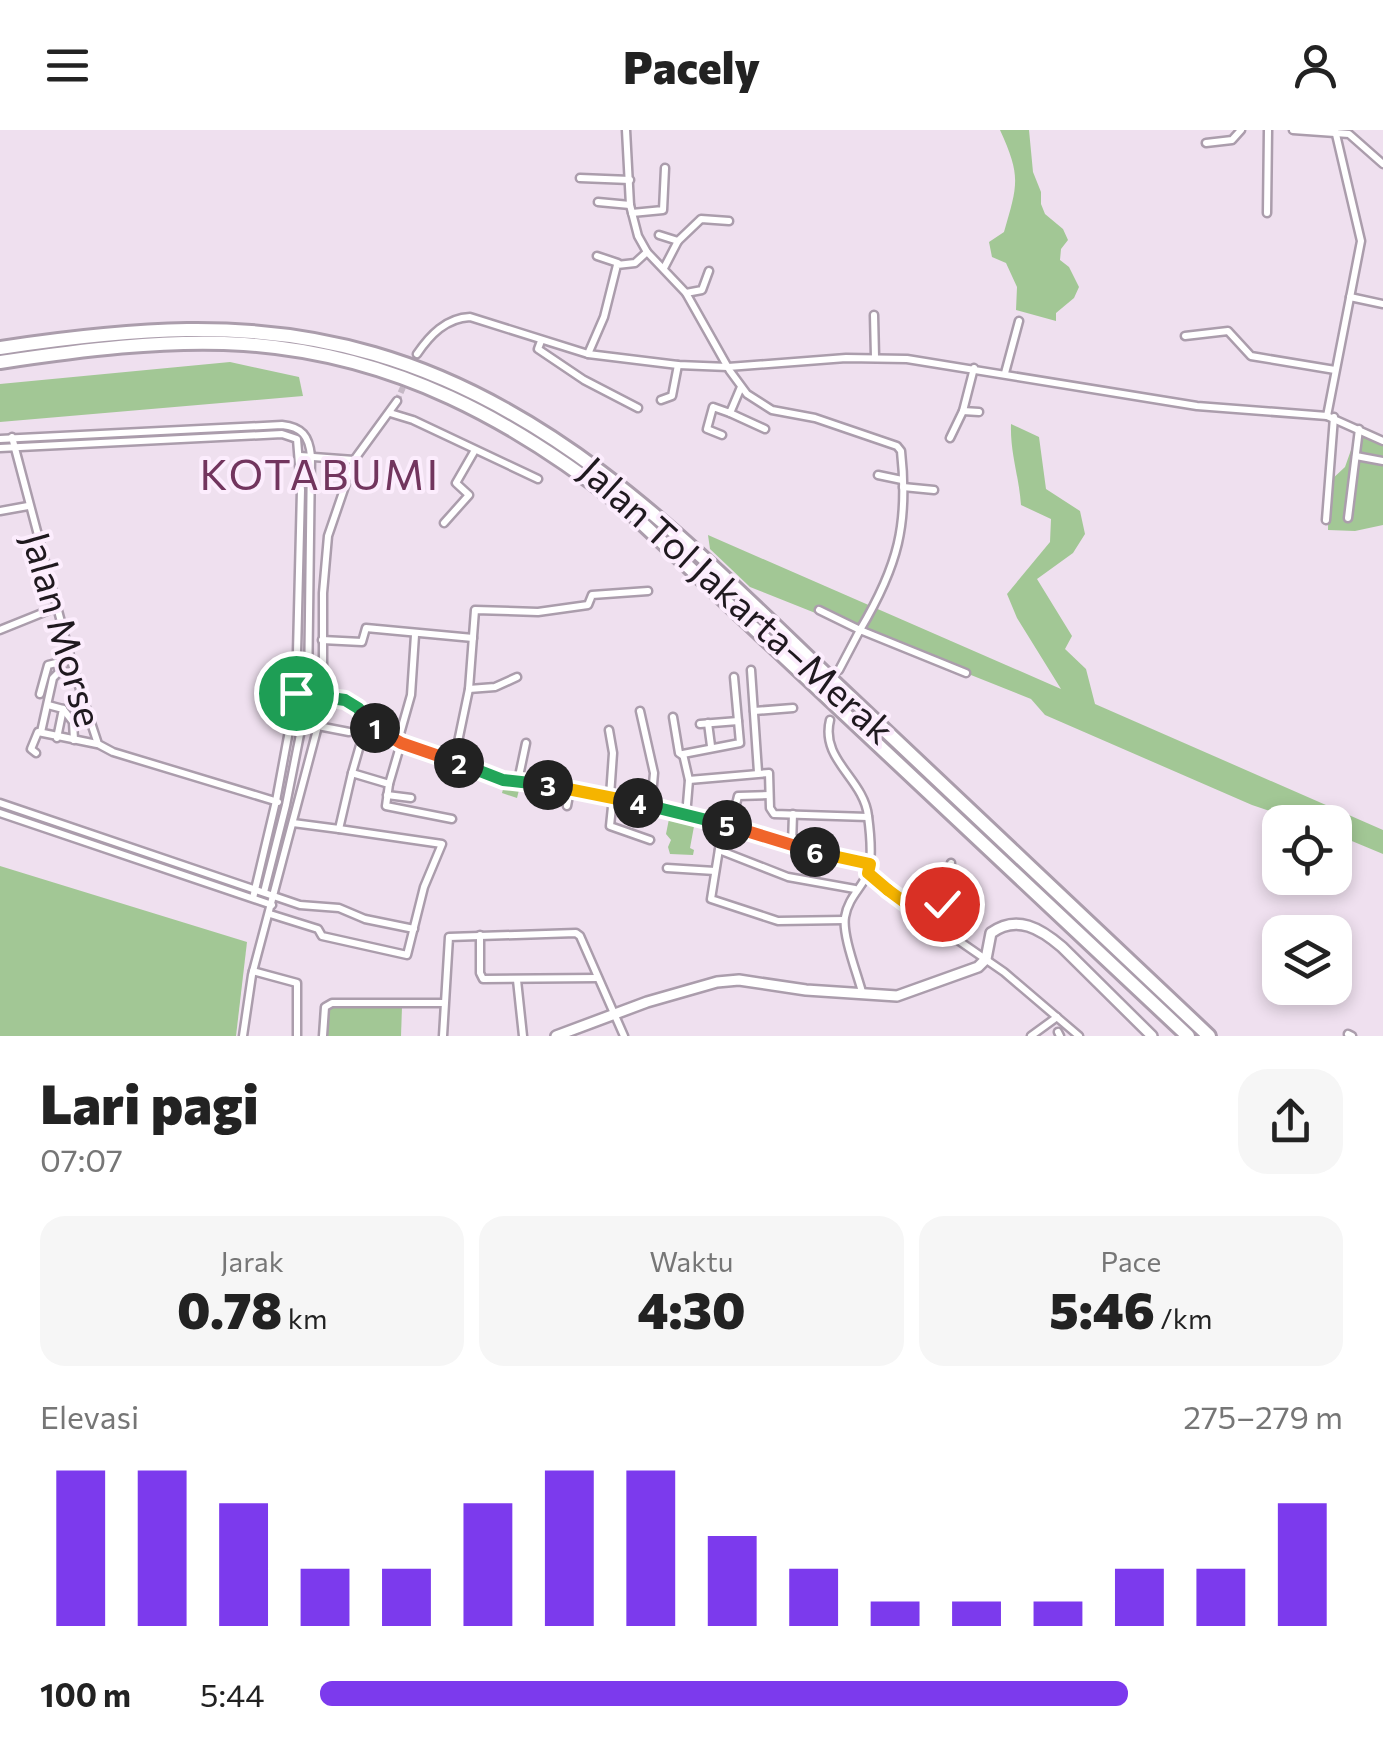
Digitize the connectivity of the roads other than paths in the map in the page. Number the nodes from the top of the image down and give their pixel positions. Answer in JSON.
{"nodes":[{"id":1,"x":626,"y":130,"type":"edge"},
{"id":2,"x":1241,"y":130,"type":"edge"},
{"id":3,"x":1268,"y":130,"type":"edge"},
{"id":4,"x":1293,"y":130,"type":"edge"},
{"id":5,"x":1336,"y":133,"type":"edge"},
{"id":6,"x":1206,"y":143,"type":"dead end"},
{"id":7,"x":1383,"y":164,"type":"edge"},
{"id":8,"x":665,"y":168,"type":"dead end"},
{"id":9,"x":580,"y":178,"type":"dead end"},
{"id":10,"x":630,"y":180,"type":"junction"},
{"id":11,"x":598,"y":202,"type":"dead end"},
{"id":12,"x":631,"y":208,"type":"junction"},
{"id":13,"x":1267,"y":213,"type":"dead end"},
{"id":14,"x":729,"y":222,"type":"dead end"},
{"id":15,"x":658,"y":236,"type":"dead end"},
{"id":16,"x":678,"y":241,"type":"junction"},
{"id":17,"x":647,"y":252,"type":"junction"},
{"id":18,"x":597,"y":256,"type":"dead end"},
{"id":19,"x":620,"y":264,"type":"junction"},
{"id":20,"x":664,"y":268,"type":"junction"},
{"id":21,"x":709,"y":271,"type":"dead end"},
{"id":22,"x":686,"y":293,"type":"junction"},
{"id":23,"x":1350,"y":297,"type":"junction"},
{"id":24,"x":1383,"y":304,"type":"edge"},
{"id":25,"x":874,"y":315,"type":"dead end"},
{"id":26,"x":1018,"y":321,"type":"dead end"},
{"id":27,"x":1185,"y":336,"type":"dead end"},
{"id":28,"x":542,"y":341,"type":"junction"},
{"id":29,"x":0,"y":348,"type":"edge"},
{"id":30,"x":418,"y":354,"type":"dead end"},
{"id":31,"x":588,"y":354,"type":"junction"},
{"id":32,"x":875,"y":358,"type":"junction"},
{"id":33,"x":0,"y":362,"type":"edge"},
{"id":34,"x":678,"y":365,"type":"junction"},
{"id":35,"x":728,"y":367,"type":"junction"},
{"id":36,"x":974,"y":368,"type":"junction"},
{"id":37,"x":1335,"y":370,"type":"junction"},
{"id":38,"x":1004,"y":373,"type":"junction"},
{"id":39,"x":741,"y":386,"type":"junction"},
{"id":40,"x":661,"y":400,"type":"dead end"},
{"id":41,"x":397,"y":402,"type":"tunnel mouth"},
{"id":42,"x":638,"y":408,"type":"dead end"},
{"id":43,"x":963,"y":411,"type":"junction"},
{"id":44,"x":979,"y":412,"type":"dead end"},
{"id":45,"x":390,"y":413,"type":"junction"},
{"id":46,"x":730,"y":413,"type":"junction"},
{"id":47,"x":1330,"y":417,"type":"junction"},
{"id":48,"x":765,"y":429,"type":"dead end"},
{"id":49,"x":1360,"y":429,"type":"junction"},
{"id":50,"x":722,"y":435,"type":"dead end"},
{"id":51,"x":12,"y":437,"type":"junction"},
{"id":52,"x":301,"y":437,"type":"junction"},
{"id":53,"x":950,"y":438,"type":"dead end"},
{"id":54,"x":0,"y":439,"type":"edge"},
{"id":55,"x":1383,"y":441,"type":"edge"},
{"id":56,"x":14,"y":446,"type":"junction"},
{"id":57,"x":0,"y":448,"type":"edge"},
{"id":58,"x":475,"y":450,"type":"junction"},
{"id":59,"x":300,"y":456,"type":"junction"},
{"id":60,"x":311,"y":456,"type":"junction"},
{"id":61,"x":1356,"y":456,"type":"junction"},
{"id":62,"x":354,"y":460,"type":"junction"},
{"id":63,"x":1383,"y":462,"type":"edge"},
{"id":64,"x":878,"y":475,"type":"dead end"},
{"id":65,"x":538,"y":479,"type":"dead end"},
{"id":66,"x":902,"y":483,"type":"junction"},
{"id":67,"x":302,"y":490,"type":"junction"},
{"id":68,"x":311,"y":490,"type":"junction"},
{"id":69,"x":934,"y":490,"type":"dead end"},
{"id":70,"x":28,"y":506,"type":"junction"},
{"id":71,"x":0,"y":510,"type":"edge"},
{"id":72,"x":1348,"y":518,"type":"dead end"},
{"id":73,"x":1326,"y":520,"type":"dead end"},
{"id":74,"x":444,"y":523,"type":"dead end"},
{"id":75,"x":648,"y":591,"type":"dead end"},
{"id":76,"x":57,"y":607,"type":"junction"},
{"id":77,"x":819,"y":610,"type":"dead end"},
{"id":78,"x":0,"y":630,"type":"edge"},
{"id":79,"x":860,"y":630,"type":"junction"},
{"id":80,"x":414,"y":635,"type":"junction"},
{"id":81,"x":473,"y":638,"type":"junction"},
{"id":82,"x":322,"y":640,"type":"junction"},
{"id":83,"x":750,"y":670,"type":"dead end"},
{"id":84,"x":839,"y":670,"type":"dead end"},
{"id":85,"x":74,"y":671,"type":"junction"},
{"id":86,"x":61,"y":672,"type":"junction"},
{"id":87,"x":966,"y":673,"type":"dead end"},
{"id":88,"x":734,"y":677,"type":"dead end"},
{"id":89,"x":517,"y":678,"type":"dead end"},
{"id":90,"x":469,"y":690,"type":"junction"},
{"id":91,"x":296,"y":693,"type":"junction"},
{"id":92,"x":40,"y":694,"type":"dead end"},
{"id":93,"x":308,"y":694,"type":"junction"},
{"id":94,"x":323,"y":696,"type":"junction"},
{"id":95,"x":48,"y":705,"type":"junction"},
{"id":96,"x":793,"y":708,"type":"dead end"},
{"id":97,"x":63,"y":709,"type":"junction"},
{"id":98,"x":640,"y":711,"type":"dead end"},
{"id":99,"x":754,"y":712,"type":"junction"},
{"id":100,"x":672,"y":716,"type":"dead end"},
{"id":101,"x":830,"y":720,"type":"dead end"},
{"id":102,"x":738,"y":721,"type":"junction"},
{"id":103,"x":366,"y":722,"type":"junction"},
{"id":104,"x":318,"y":726,"type":"junction"},
{"id":105,"x":609,"y":730,"type":"dead end"},
{"id":106,"x":350,"y":732,"type":"dead end"},
{"id":107,"x":41,"y":733,"type":"junction"},
{"id":108,"x":57,"y":738,"type":"junction"},
{"id":109,"x":74,"y":740,"type":"junction"},
{"id":110,"x":399,"y":742,"type":"junction"},
{"id":111,"x":526,"y":742,"type":"dead end"},
{"id":112,"x":98,"y":744,"type":"junction"},
{"id":113,"x":711,"y":746,"type":"junction"},
{"id":114,"x":36,"y":753,"type":"dead end"},
{"id":115,"x":682,"y":755,"type":"junction"},
{"id":116,"x":454,"y":762,"type":"junction"},
{"id":117,"x":758,"y":772,"type":"junction"},
{"id":118,"x":352,"y":774,"type":"junction"},
{"id":119,"x":689,"y":780,"type":"junction"},
{"id":120,"x":518,"y":781,"type":"junction"},
{"id":121,"x":389,"y":784,"type":"junction"},
{"id":122,"x":570,"y":790,"type":"junction"},
{"id":123,"x":387,"y":795,"type":"junction"},
{"id":124,"x":769,"y":795,"type":"junction"},
{"id":125,"x":611,"y":796,"type":"junction"},
{"id":126,"x":411,"y":798,"type":"dead end"},
{"id":127,"x":276,"y":801,"type":"junction"},
{"id":128,"x":0,"y":804,"type":"edge"},
{"id":129,"x":286,"y":805,"type":"junction"},
{"id":130,"x":567,"y":806,"type":"dead end"},
{"id":131,"x":652,"y":807,"type":"junction"},
{"id":132,"x":0,"y":813,"type":"edge"},
{"id":133,"x":793,"y":814,"type":"junction"},
{"id":134,"x":686,"y":816,"type":"junction"},
{"id":135,"x":868,"y":817,"type":"junction"},
{"id":136,"x":452,"y":818,"type":"dead end"},
{"id":137,"x":38,"y":821,"type":"junction"},
{"id":138,"x":293,"y":823,"type":"junction"},
{"id":139,"x":727,"y":825,"type":"junction"},
{"id":140,"x":339,"y":829,"type":"junction"},
{"id":141,"x":650,"y":840,"type":"dead end"},
{"id":142,"x":792,"y":845,"type":"junction"},
{"id":143,"x":719,"y":850,"type":"junction"},
{"id":144,"x":952,"y":863,"type":"dead end"},
{"id":145,"x":870,"y":864,"type":"junction"},
{"id":146,"x":667,"y":868,"type":"dead end"},
{"id":147,"x":715,"y":871,"type":"junction"},
{"id":148,"x":868,"y":873,"type":"junction"},
{"id":149,"x":855,"y":889,"type":"junction"},
{"id":150,"x":254,"y":894,"type":"junction"},
{"id":151,"x":263,"y":897,"type":"junction"},
{"id":152,"x":273,"y":901,"type":"junction"},
{"id":153,"x":270,"y":914,"type":"junction"},
{"id":154,"x":844,"y":920,"type":"junction"},
{"id":155,"x":930,"y":921,"type":"junction"},
{"id":156,"x":414,"y":929,"type":"junction"},
{"id":157,"x":480,"y":935,"type":"junction"},
{"id":158,"x":986,"y":959,"type":"junction"},
{"id":159,"x":253,"y":971,"type":"junction"},
{"id":160,"x":598,"y":978,"type":"junction"},
{"id":161,"x":517,"y":980,"type":"junction"},
{"id":162,"x":862,"y":992,"type":"junction"},
{"id":163,"x":444,"y":1003,"type":"junction"},
{"id":164,"x":615,"y":1013,"type":"junction"},
{"id":165,"x":1057,"y":1017,"type":"junction"},
{"id":166,"x":243,"y":1036,"type":"edge"},
{"id":167,"x":297,"y":1036,"type":"edge"},
{"id":168,"x":324,"y":1036,"type":"edge"},
{"id":169,"x":443,"y":1036,"type":"edge"},
{"id":170,"x":523,"y":1036,"type":"edge"},
{"id":171,"x":556,"y":1036,"type":"edge"},
{"id":172,"x":624,"y":1036,"type":"edge"},
{"id":173,"x":1031,"y":1036,"type":"edge"},
{"id":174,"x":1080,"y":1036,"type":"edge"},
{"id":175,"x":1152,"y":1036,"type":"edge"},
{"id":176,"x":1188,"y":1036,"type":"edge"},
{"id":177,"x":1208,"y":1036,"type":"edge"}],
"edges":[{"from":1,"to":10,"type":"street"},
{"from":2,"to":6,"type":"street"},
{"from":3,"to":13,"type":"street"},
{"from":4,"to":5,"type":"street"},
{"from":5,"to":7,"type":"street"},
{"from":5,"to":23,"type":"street"},
{"from":8,"to":12,"type":"street"},
{"from":9,"to":10,"type":"street"},
{"from":10,"to":12,"type":"street"},
{"from":11,"to":12,"type":"street"},
{"from":12,"to":17,"type":"street"},
{"from":14,"to":16,"type":"street"},
{"from":15,"to":16,"type":"street"},
{"from":16,"to":20,"type":"street"},
{"from":17,"to":19,"type":"street"},
{"from":17,"to":20,"type":"street"},
{"from":18,"to":19,"type":"street"},
{"from":19,"to":31,"type":"street"},
{"from":20,"to":22,"type":"street"},
{"from":21,"to":22,"type":"street"},
{"from":22,"to":35,"type":"street"},
{"from":23,"to":24,"type":"street"},
{"from":23,"to":37,"type":"street"},
{"from":25,"to":32,"type":"street"},
{"from":26,"to":38,"type":"street"},
{"from":27,"to":37,"type":"street"},
{"from":28,"to":30,"type":"street"},
{"from":28,"to":31,"type":"street"},
{"from":28,"to":42,"type":"street"},
{"from":29,"to":177,"type":"highway","name":"Jalan Tol Jakarta–Merak"},
{"from":31,"to":34,"type":"street"},
{"from":32,"to":35,"type":"street"},
{"from":32,"to":36,"type":"street"},
{"from":33,"to":176,"type":"highway","name":"Jalan Tol Jakarta–Merak"},
{"from":34,"to":35,"type":"street"},
{"from":34,"to":40,"type":"street"},
{"from":35,"to":39,"type":"street"},
{"from":36,"to":38,"type":"street"},
{"from":36,"to":43,"type":"street"},
{"from":37,"to":47,"type":"street"},
{"from":38,"to":47,"type":"street"},
{"from":39,"to":46,"type":"street"},
{"from":39,"to":66,"type":"street"},
{"from":41,"to":45,"type":"street"},
{"from":43,"to":44,"type":"street"},
{"from":43,"to":53,"type":"street"},
{"from":45,"to":58,"type":"street"},
{"from":45,"to":62,"type":"street"},
{"from":46,"to":48,"type":"street"},
{"from":46,"to":50,"type":"street"},
{"from":47,"to":49,"type":"street"},
{"from":47,"to":73,"type":"street"},
{"from":49,"to":55,"type":"street"},
{"from":49,"to":61,"type":"street"},
{"from":51,"to":52,"type":"street"},
{"from":51,"to":54,"type":"street"},
{"from":51,"to":56,"type":"street","name":"Jalan Morse"},
{"from":52,"to":56,"type":"street"},
{"from":52,"to":59,"type":"street"},
{"from":52,"to":60,"type":"street"},
{"from":56,"to":57,"type":"street"},
{"from":56,"to":70,"type":"street","name":"Jalan Morse"},
{"from":58,"to":65,"type":"street"},
{"from":58,"to":74,"type":"street"},
{"from":59,"to":60,"type":"street"},
{"from":59,"to":67,"type":"street"},
{"from":60,"to":62,"type":"street"},
{"from":60,"to":68,"type":"street"},
{"from":61,"to":63,"type":"street"},
{"from":61,"to":72,"type":"street"},
{"from":62,"to":82,"type":"street"},
{"from":64,"to":66,"type":"street"},
{"from":66,"to":69,"type":"street"},
{"from":66,"to":79,"type":"street"},
{"from":67,"to":68,"type":"street"},
{"from":67,"to":91,"type":"street"},
{"from":68,"to":93,"type":"street"},
{"from":70,"to":71,"type":"street"},
{"from":70,"to":76,"type":"street","name":"Jalan Morse"},
{"from":75,"to":81,"type":"street"},
{"from":76,"to":78,"type":"street"},
{"from":76,"to":85,"type":"street","name":"Jalan Morse"},
{"from":77,"to":79,"type":"street"},
{"from":79,"to":84,"type":"street"},
{"from":79,"to":87,"type":"street"},
{"from":80,"to":81,"type":"street"},
{"from":80,"to":82,"type":"street"},
{"from":80,"to":110,"type":"street"},
{"from":81,"to":90,"type":"street"},
{"from":82,"to":94,"type":"street"},
{"from":83,"to":99,"type":"street"},
{"from":85,"to":86,"type":"street"},
{"from":85,"to":112,"type":"street","name":"Jalan Morse"},
{"from":86,"to":92,"type":"street"},
{"from":86,"to":95,"type":"street"},
{"from":88,"to":102,"type":"street"},
{"from":89,"to":90,"type":"street"},
{"from":90,"to":116,"type":"street"},
{"from":91,"to":93,"type":"street"},
{"from":91,"to":127,"type":"street"},
{"from":93,"to":94,"type":"street"},
{"from":93,"to":129,"type":"street"},
{"from":94,"to":103,"type":"street"},
{"from":94,"to":104,"type":"street"},
{"from":95,"to":97,"type":"street"},
{"from":95,"to":107,"type":"street"},
{"from":96,"to":99,"type":"street"},
{"from":97,"to":108,"type":"street"},
{"from":97,"to":109,"type":"street"},
{"from":98,"to":131,"type":"street"},
{"from":99,"to":117,"type":"street"},
{"from":100,"to":115,"type":"street"},
{"from":101,"to":135,"type":"street"},
{"from":102,"to":113,"type":"street"},
{"from":102,"to":113,"type":"street"},
{"from":103,"to":110,"type":"street"},
{"from":103,"to":118,"type":"street"},
{"from":104,"to":106,"type":"street"},
{"from":104,"to":138,"type":"street"},
{"from":105,"to":125,"type":"street"},
{"from":107,"to":108,"type":"street"},
{"from":107,"to":114,"type":"street"},
{"from":108,"to":109,"type":"street"},
{"from":109,"to":112,"type":"street"},
{"from":110,"to":116,"type":"street"},
{"from":110,"to":121,"type":"street"},
{"from":111,"to":120,"type":"street"},
{"from":112,"to":127,"type":"street","name":"Jalan Morse"},
{"from":113,"to":115,"type":"street"},
{"from":115,"to":119,"type":"street"},
{"from":116,"to":120,"type":"street"},
{"from":117,"to":119,"type":"street"},
{"from":117,"to":124,"type":"street"},
{"from":118,"to":121,"type":"street"},
{"from":118,"to":140,"type":"street"},
{"from":119,"to":134,"type":"street"},
{"from":120,"to":122,"type":"street"},
{"from":121,"to":123,"type":"street"},
{"from":122,"to":125,"type":"street"},
{"from":122,"to":130,"type":"street"},
{"from":123,"to":126,"type":"street"},
{"from":123,"to":136,"type":"street"},
{"from":124,"to":133,"type":"street"},
{"from":124,"to":139,"type":"street"},
{"from":125,"to":131,"type":"street"},
{"from":125,"to":141,"type":"street"},
{"from":127,"to":129,"type":"street","name":"Jalan Morse"},
{"from":127,"to":150,"type":"street"},
{"from":128,"to":137,"type":"street"},
{"from":129,"to":151,"type":"street"},
{"from":131,"to":134,"type":"street"},
{"from":132,"to":137,"type":"street"},
{"from":133,"to":135,"type":"street"},
{"from":133,"to":142,"type":"street"},
{"from":134,"to":139,"type":"street"},
{"from":135,"to":145,"type":"street"},
{"from":137,"to":150,"type":"street"},
{"from":138,"to":140,"type":"street"},
{"from":138,"to":152,"type":"street"},
{"from":139,"to":142,"type":"street"},
{"from":139,"to":143,"type":"street"},
{"from":140,"to":156,"type":"street"},
{"from":142,"to":145,"type":"street"},
{"from":143,"to":147,"type":"street"},
{"from":143,"to":149,"type":"street"},
{"from":144,"to":155,"type":"street"},
{"from":145,"to":148,"type":"street"},
{"from":146,"to":147,"type":"street"},
{"from":147,"to":154,"type":"street"},
{"from":148,"to":149,"type":"street"},
{"from":148,"to":155,"type":"street"},
{"from":149,"to":154,"type":"street"},
{"from":150,"to":151,"type":"street"},
{"from":151,"to":152,"type":"street"},
{"from":152,"to":153,"type":"street"},
{"from":152,"to":156,"type":"street"},
{"from":153,"to":156,"type":"street"},
{"from":153,"to":159,"type":"street"},
{"from":154,"to":162,"type":"street"},
{"from":155,"to":158,"type":"street"},
{"from":157,"to":160,"type":"street"},
{"from":157,"to":161,"type":"street"},
{"from":157,"to":163,"type":"street"},
{"from":158,"to":162,"type":"street"},
{"from":158,"to":165,"type":"street"},
{"from":158,"to":175,"type":"street"},
{"from":159,"to":166,"type":"street"},
{"from":159,"to":167,"type":"street"},
{"from":160,"to":161,"type":"street"},
{"from":160,"to":164,"type":"street"},
{"from":161,"to":170,"type":"street"},
{"from":162,"to":164,"type":"street"},
{"from":163,"to":168,"type":"street"},
{"from":163,"to":169,"type":"street"},
{"from":164,"to":171,"type":"street"},
{"from":164,"to":172,"type":"street"},
{"from":165,"to":173,"type":"street"},
{"from":165,"to":174,"type":"street"}]}
